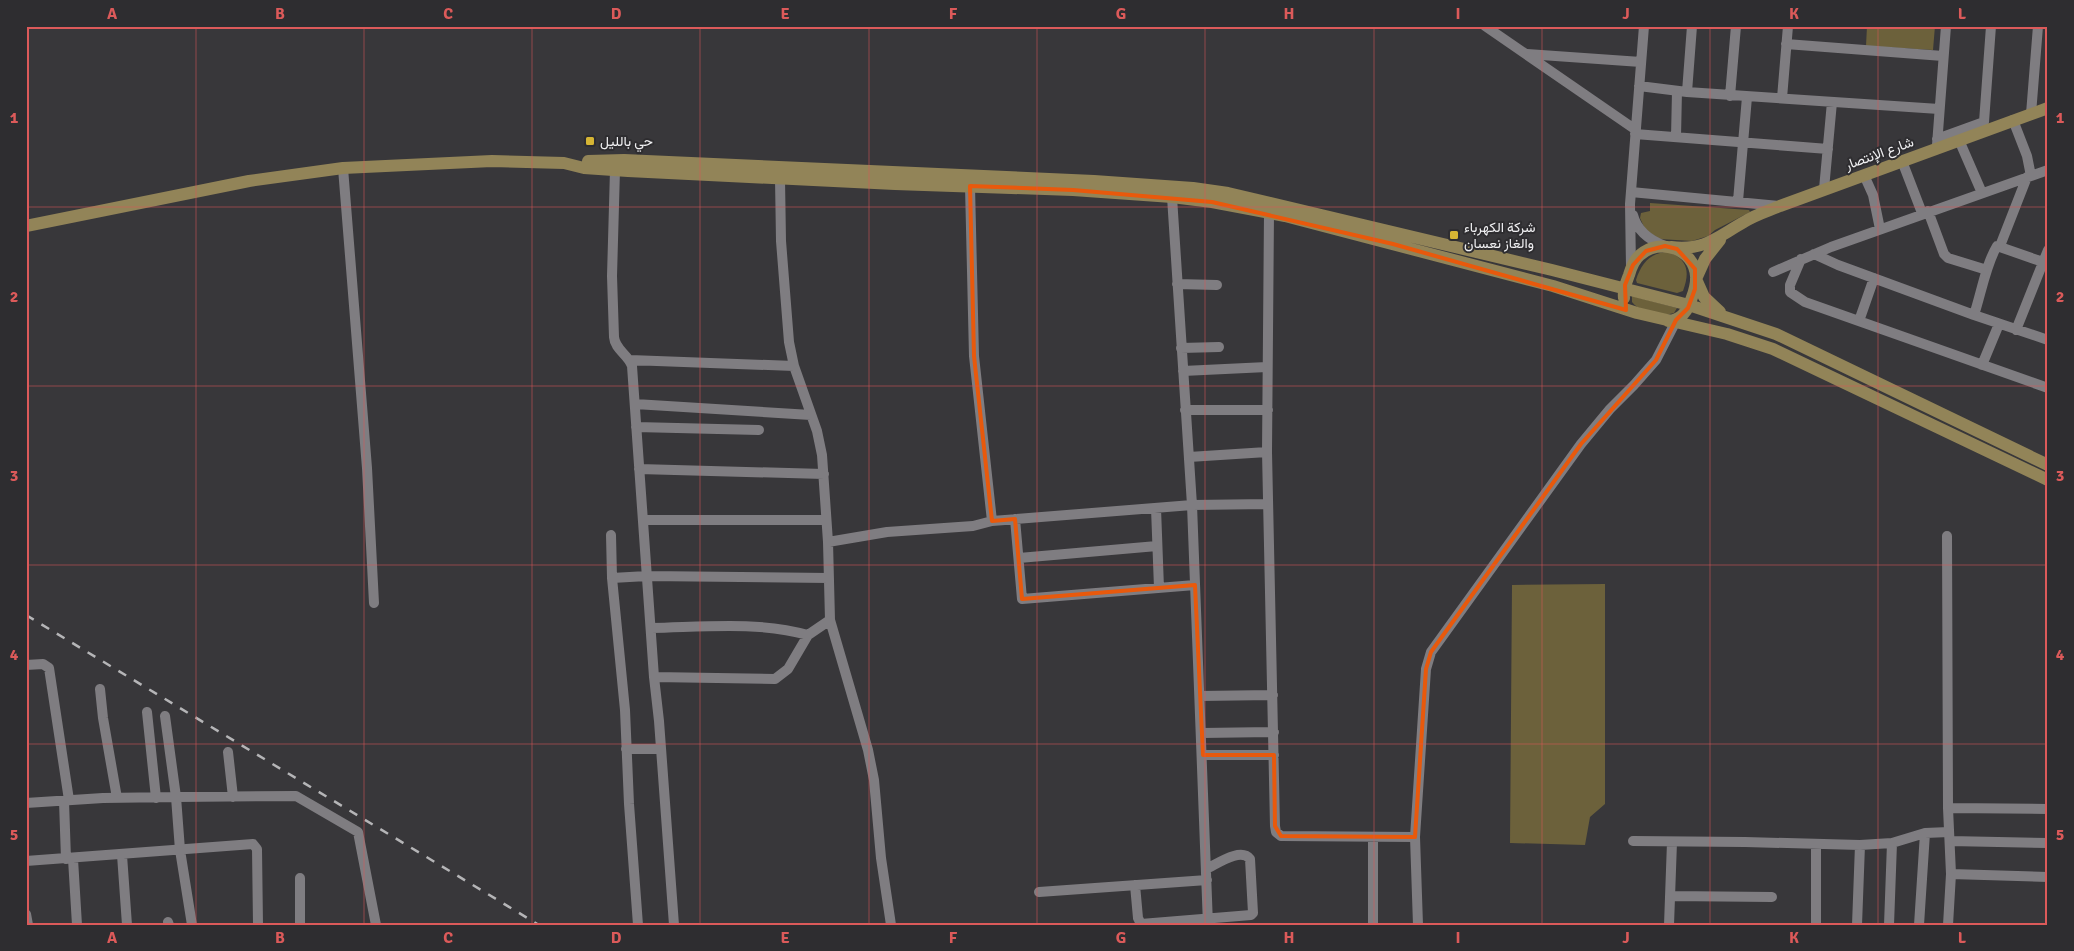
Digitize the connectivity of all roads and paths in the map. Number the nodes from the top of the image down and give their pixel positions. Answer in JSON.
{"nodes":[{"id":1,"x":1485,"y":26,"type":"edge"},
{"id":2,"x":1644,"y":26,"type":"edge"},
{"id":3,"x":1692,"y":26,"type":"edge"},
{"id":4,"x":1736,"y":26,"type":"edge"},
{"id":5,"x":1788,"y":26,"type":"edge"},
{"id":6,"x":1946,"y":26,"type":"edge"},
{"id":7,"x":1991,"y":26,"type":"edge"},
{"id":8,"x":2038,"y":26,"type":"edge"},
{"id":9,"x":1498,"y":30,"type":"edge"},
{"id":10,"x":1786,"y":44,"type":"junction"},
{"id":11,"x":1525,"y":53,"type":"junction"},
{"id":12,"x":1944,"y":56,"type":"junction"},
{"id":13,"x":1641,"y":62,"type":"junction"},
{"id":14,"x":1639,"y":86,"type":"junction"},
{"id":15,"x":1682,"y":92,"type":"junction"},
{"id":16,"x":1730,"y":96,"type":"junction"},
{"id":17,"x":1746,"y":97,"type":"junction"},
{"id":18,"x":1782,"y":98,"type":"junction"},
{"id":19,"x":1832,"y":102,"type":"junction"},
{"id":20,"x":1939,"y":109,"type":"junction"},
{"id":21,"x":2047,"y":110,"type":"edge"},
{"id":22,"x":2031,"y":114,"type":"junction"},
{"id":23,"x":2013,"y":120,"type":"junction"},
{"id":24,"x":1636,"y":132,"type":"junction"},
{"id":25,"x":1676,"y":137,"type":"junction"},
{"id":26,"x":1959,"y":140,"type":"junction"},
{"id":27,"x":1743,"y":142,"type":"junction"},
{"id":28,"x":1937,"y":144,"type":"junction"},
{"id":29,"x":1828,"y":149,"type":"junction"},
{"id":30,"x":1902,"y":161,"type":"junction"},
{"id":31,"x":568,"y":163,"type":"junction"},
{"id":32,"x":344,"y":168,"type":"junction"},
{"id":33,"x":615,"y":170,"type":"junction"},
{"id":34,"x":2048,"y":170,"type":"edge"},
{"id":35,"x":1864,"y":174,"type":"junction"},
{"id":36,"x":2029,"y":176,"type":"junction"},
{"id":37,"x":780,"y":179,"type":"junction"},
{"id":38,"x":970,"y":186,"type":"junction"},
{"id":39,"x":1824,"y":189,"type":"junction"},
{"id":40,"x":1631,"y":192,"type":"junction"},
{"id":41,"x":1982,"y":193,"type":"junction"},
{"id":42,"x":1172,"y":197,"type":"junction"},
{"id":43,"x":1738,"y":201,"type":"junction"},
{"id":44,"x":1630,"y":204,"type":"junction"},
{"id":45,"x":1780,"y":206,"type":"junction"},
{"id":46,"x":1925,"y":212,"type":"junction"},
{"id":47,"x":1269,"y":213,"type":"junction"},
{"id":48,"x":26,"y":226,"type":"edge"},
{"id":49,"x":1880,"y":229,"type":"junction"},
{"id":50,"x":1724,"y":235,"type":"junction"},
{"id":51,"x":2000,"y":246,"type":"junction"},
{"id":52,"x":1668,"y":247,"type":"junction"},
{"id":53,"x":2048,"y":250,"type":"edge"},
{"id":54,"x":1814,"y":254,"type":"junction"},
{"id":55,"x":1801,"y":260,"type":"junction"},
{"id":56,"x":2043,"y":262,"type":"junction"},
{"id":57,"x":1987,"y":270,"type":"junction"},
{"id":58,"x":1630,"y":271,"type":"junction"},
{"id":59,"x":1773,"y":272,"type":"dead end"},
{"id":60,"x":1874,"y":278,"type":"junction"},
{"id":61,"x":1696,"y":279,"type":"junction"},
{"id":62,"x":1177,"y":284,"type":"junction"},
{"id":63,"x":1216,"y":285,"type":"dead end"},
{"id":64,"x":1624,"y":289,"type":"junction"},
{"id":65,"x":1689,"y":306,"type":"junction"},
{"id":66,"x":1637,"y":313,"type":"junction"},
{"id":67,"x":1974,"y":316,"type":"junction"},
{"id":68,"x":1728,"y":318,"type":"junction"},
{"id":69,"x":1859,"y":321,"type":"junction"},
{"id":70,"x":1670,"y":322,"type":"junction"},
{"id":71,"x":1999,"y":324,"type":"junction"},
{"id":72,"x":2016,"y":330,"type":"junction"},
{"id":73,"x":2048,"y":340,"type":"edge"},
{"id":74,"x":1219,"y":347,"type":"dead end"},
{"id":75,"x":1181,"y":348,"type":"junction"},
{"id":76,"x":630,"y":360,"type":"junction"},
{"id":77,"x":1982,"y":365,"type":"junction"},
{"id":78,"x":794,"y":366,"type":"junction"},
{"id":79,"x":1268,"y":367,"type":"junction"},
{"id":80,"x":1182,"y":371,"type":"junction"},
{"id":81,"x":2048,"y":388,"type":"edge"},
{"id":82,"x":635,"y":404,"type":"junction"},
{"id":83,"x":1185,"y":410,"type":"junction"},
{"id":84,"x":1268,"y":410,"type":"junction"},
{"id":85,"x":811,"y":415,"type":"junction"},
{"id":86,"x":636,"y":427,"type":"junction"},
{"id":87,"x":759,"y":430,"type":"dead end"},
{"id":88,"x":1267,"y":452,"type":"junction"},
{"id":89,"x":1189,"y":456,"type":"junction"},
{"id":90,"x":2048,"y":465,"type":"edge"},
{"id":91,"x":639,"y":469,"type":"junction"},
{"id":92,"x":824,"y":474,"type":"junction"},
{"id":93,"x":2048,"y":480,"type":"edge"},
{"id":94,"x":1268,"y":504,"type":"junction"},
{"id":95,"x":1192,"y":505,"type":"junction"},
{"id":96,"x":1156,"y":508,"type":"junction"},
{"id":97,"x":1016,"y":519,"type":"junction"},
{"id":98,"x":642,"y":520,"type":"junction"},
{"id":99,"x":825,"y":520,"type":"junction"},
{"id":100,"x":992,"y":521,"type":"junction"},
{"id":101,"x":611,"y":535,"type":"dead end"},
{"id":102,"x":1947,"y":536,"type":"dead end"},
{"id":103,"x":828,"y":542,"type":"junction"},
{"id":104,"x":1157,"y":546,"type":"junction"},
{"id":105,"x":1019,"y":558,"type":"junction"},
{"id":106,"x":646,"y":576,"type":"junction"},
{"id":107,"x":612,"y":578,"type":"junction"},
{"id":108,"x":829,"y":578,"type":"junction"},
{"id":109,"x":1195,"y":585,"type":"junction"},
{"id":110,"x":1159,"y":588,"type":"junction"},
{"id":111,"x":374,"y":603,"type":"dead end"},
{"id":112,"x":830,"y":620,"type":"junction"},
{"id":113,"x":651,"y":628,"type":"junction"},
{"id":114,"x":808,"y":635,"type":"junction"},
{"id":115,"x":26,"y":665,"type":"edge"},
{"id":116,"x":654,"y":677,"type":"junction"},
{"id":117,"x":100,"y":688,"type":"dead end"},
{"id":118,"x":1273,"y":695,"type":"junction"},
{"id":119,"x":1200,"y":696,"type":"junction"},
{"id":120,"x":147,"y":712,"type":"dead end"},
{"id":121,"x":166,"y":716,"type":"dead end"},
{"id":122,"x":1274,"y":732,"type":"junction"},
{"id":123,"x":1202,"y":734,"type":"junction"},
{"id":124,"x":626,"y":748,"type":"junction"},
{"id":125,"x":661,"y":749,"type":"junction"},
{"id":126,"x":228,"y":752,"type":"dead end"},
{"id":127,"x":1203,"y":755,"type":"junction"},
{"id":128,"x":1274,"y":755,"type":"junction"},
{"id":129,"x":176,"y":797,"type":"junction"},
{"id":130,"x":232,"y":797,"type":"junction"},
{"id":131,"x":118,"y":798,"type":"junction"},
{"id":132,"x":156,"y":798,"type":"junction"},
{"id":133,"x":67,"y":800,"type":"junction"},
{"id":134,"x":26,"y":803,"type":"edge"},
{"id":135,"x":1948,"y":808,"type":"junction"},
{"id":136,"x":2048,"y":808,"type":"edge"},
{"id":137,"x":1925,"y":833,"type":"junction"},
{"id":138,"x":1949,"y":836,"type":"junction"},
{"id":139,"x":1373,"y":837,"type":"junction"},
{"id":140,"x":1415,"y":837,"type":"junction"},
{"id":141,"x":1633,"y":841,"type":"dead end"},
{"id":142,"x":1672,"y":842,"type":"junction"},
{"id":143,"x":1892,"y":843,"type":"junction"},
{"id":144,"x":2048,"y":843,"type":"edge"},
{"id":145,"x":1816,"y":845,"type":"junction"},
{"id":146,"x":1860,"y":845,"type":"junction"},
{"id":147,"x":180,"y":850,"type":"junction"},
{"id":148,"x":122,"y":855,"type":"junction"},
{"id":149,"x":69,"y":859,"type":"junction"},
{"id":150,"x":26,"y":861,"type":"edge"},
{"id":151,"x":1206,"y":869,"type":"junction"},
{"id":152,"x":1951,"y":874,"type":"junction"},
{"id":153,"x":2048,"y":877,"type":"edge"},
{"id":154,"x":300,"y":878,"type":"dead end"},
{"id":155,"x":1207,"y":880,"type":"junction"},
{"id":156,"x":1135,"y":885,"type":"junction"},
{"id":157,"x":1039,"y":892,"type":"dead end"},
{"id":158,"x":1670,"y":896,"type":"junction"},
{"id":159,"x":1772,"y":897,"type":"dead end"},
{"id":160,"x":1253,"y":913,"type":"junction"},
{"id":161,"x":26,"y":914,"type":"edge"},
{"id":162,"x":1208,"y":922,"type":"edge"},
{"id":163,"x":28,"y":925,"type":"edge"},
{"id":164,"x":77,"y":925,"type":"edge"},
{"id":165,"x":127,"y":925,"type":"edge"},
{"id":166,"x":192,"y":925,"type":"edge"},
{"id":167,"x":258,"y":925,"type":"edge"},
{"id":168,"x":300,"y":925,"type":"edge"},
{"id":169,"x":376,"y":925,"type":"edge"},
{"id":170,"x":638,"y":925,"type":"edge"},
{"id":171,"x":674,"y":925,"type":"edge"},
{"id":172,"x":891,"y":925,"type":"edge"},
{"id":173,"x":1254,"y":925,"type":"edge"},
{"id":174,"x":1373,"y":925,"type":"edge"},
{"id":175,"x":1418,"y":925,"type":"edge"},
{"id":176,"x":1669,"y":925,"type":"edge"},
{"id":177,"x":1816,"y":925,"type":"edge"},
{"id":178,"x":1856,"y":925,"type":"edge"},
{"id":179,"x":1889,"y":925,"type":"edge"},
{"id":180,"x":1919,"y":925,"type":"edge"},
{"id":181,"x":1948,"y":925,"type":"edge"}],
"edges":[{"from":1,"to":9,"type":"street"},
{"from":2,"to":13,"type":"street"},
{"from":3,"to":15,"type":"street"},
{"from":4,"to":16,"type":"street"},
{"from":5,"to":10,"type":"street"},
{"from":6,"to":12,"type":"street"},
{"from":7,"to":28,"type":"street"},
{"from":8,"to":22,"type":"street"},
{"from":9,"to":11,"type":"street"},
{"from":10,"to":12,"type":"street"},
{"from":10,"to":18,"type":"street"},
{"from":11,"to":13,"type":"street"},
{"from":11,"to":24,"type":"street"},
{"from":12,"to":20,"type":"street"},
{"from":13,"to":14,"type":"street"},
{"from":14,"to":15,"type":"street"},
{"from":14,"to":24,"type":"street"},
{"from":15,"to":16,"type":"street"},
{"from":15,"to":25,"type":"street"},
{"from":16,"to":17,"type":"street"},
{"from":17,"to":18,"type":"street"},
{"from":17,"to":27,"type":"street"},
{"from":18,"to":19,"type":"street"},
{"from":19,"to":20,"type":"street"},
{"from":19,"to":29,"type":"street"},
{"from":20,"to":28,"type":"street"},
{"from":21,"to":22,"type":"main road","name":"شارع الإنتصار"},
{"from":22,"to":23,"type":"main road","name":"شارع الإنتصار"},
{"from":23,"to":26,"type":"main road","name":"شارع الإنتصار"},
{"from":23,"to":36,"type":"street"},
{"from":24,"to":25,"type":"street"},
{"from":24,"to":40,"type":"street"},
{"from":25,"to":27,"type":"street"},
{"from":26,"to":28,"type":"main road","name":"شارع الإنتصار"},
{"from":26,"to":41,"type":"street"},
{"from":27,"to":29,"type":"street"},
{"from":27,"to":43,"type":"street"},
{"from":28,"to":30,"type":"main road","name":"شارع الإنتصار"},
{"from":29,"to":39,"type":"street"},
{"from":30,"to":35,"type":"main road","name":"شارع الإنتصار"},
{"from":30,"to":46,"type":"street"},
{"from":31,"to":32,"type":"main road"},
{"from":31,"to":33,"type":"main road"},
{"from":31,"to":64,"type":"main road"},
{"from":32,"to":48,"type":"main road"},
{"from":32,"to":111,"type":"street"},
{"from":33,"to":37,"type":"main road"},
{"from":33,"to":76,"type":"street"},
{"from":34,"to":36,"type":"street"},
{"from":35,"to":39,"type":"main road","name":"شارع الإنتصار"},
{"from":35,"to":49,"type":"street"},
{"from":36,"to":41,"type":"street"},
{"from":36,"to":51,"type":"street"},
{"from":37,"to":38,"type":"main road"},
{"from":37,"to":78,"type":"street"},
{"from":38,"to":42,"type":"main road"},
{"from":38,"to":100,"type":"street"},
{"from":39,"to":45,"type":"main road","name":"شارع الإنتصار"},
{"from":40,"to":43,"type":"street"},
{"from":40,"to":44,"type":"street"},
{"from":41,"to":46,"type":"street"},
{"from":42,"to":47,"type":"main road"},
{"from":42,"to":62,"type":"street"},
{"from":43,"to":45,"type":"street"},
{"from":44,"to":52,"type":"street"},
{"from":44,"to":58,"type":"street"},
{"from":45,"to":50,"type":"main road","name":"شارع الإنتصار"},
{"from":46,"to":49,"type":"street"},
{"from":46,"to":57,"type":"street"},
{"from":47,"to":66,"type":"main road"},
{"from":47,"to":79,"type":"street"},
{"from":49,"to":54,"type":"street"},
{"from":50,"to":52,"type":"main road"},
{"from":50,"to":61,"type":"main road"},
{"from":51,"to":56,"type":"street"},
{"from":51,"to":57,"type":"street"},
{"from":52,"to":58,"type":"main road"},
{"from":52,"to":61,"type":"main road"},
{"from":53,"to":56,"type":"street"},
{"from":54,"to":55,"type":"street"},
{"from":54,"to":60,"type":"street"},
{"from":55,"to":59,"type":"street"},
{"from":55,"to":69,"type":"street"},
{"from":56,"to":72,"type":"street"},
{"from":57,"to":67,"type":"street"},
{"from":58,"to":64,"type":"main road"},
{"from":60,"to":67,"type":"street"},
{"from":60,"to":69,"type":"street"},
{"from":61,"to":65,"type":"main road"},
{"from":61,"to":68,"type":"main road"},
{"from":62,"to":63,"type":"street"},
{"from":62,"to":75,"type":"street"},
{"from":64,"to":65,"type":"main road"},
{"from":64,"to":66,"type":"main road"},
{"from":65,"to":68,"type":"main road"},
{"from":65,"to":70,"type":"main road"},
{"from":66,"to":70,"type":"main road"},
{"from":67,"to":71,"type":"street"},
{"from":68,"to":90,"type":"main road"},
{"from":69,"to":77,"type":"street"},
{"from":70,"to":93,"type":"main road"},
{"from":70,"to":140,"type":"street"},
{"from":71,"to":72,"type":"street"},
{"from":71,"to":77,"type":"street"},
{"from":72,"to":73,"type":"street"},
{"from":74,"to":75,"type":"street"},
{"from":75,"to":80,"type":"street"},
{"from":76,"to":78,"type":"street"},
{"from":76,"to":82,"type":"street"},
{"from":77,"to":81,"type":"street"},
{"from":78,"to":85,"type":"street"},
{"from":79,"to":80,"type":"street"},
{"from":79,"to":84,"type":"street"},
{"from":80,"to":83,"type":"street"},
{"from":82,"to":85,"type":"street"},
{"from":82,"to":86,"type":"street"},
{"from":83,"to":84,"type":"street"},
{"from":83,"to":89,"type":"street"},
{"from":84,"to":88,"type":"street"},
{"from":85,"to":92,"type":"street"},
{"from":86,"to":87,"type":"street"},
{"from":86,"to":91,"type":"street"},
{"from":88,"to":89,"type":"street"},
{"from":88,"to":94,"type":"street"},
{"from":89,"to":95,"type":"street"},
{"from":91,"to":92,"type":"street"},
{"from":91,"to":98,"type":"street"},
{"from":92,"to":99,"type":"street"},
{"from":94,"to":95,"type":"street"},
{"from":94,"to":118,"type":"street"},
{"from":95,"to":96,"type":"street"},
{"from":95,"to":109,"type":"street"},
{"from":96,"to":97,"type":"street"},
{"from":96,"to":104,"type":"street"},
{"from":97,"to":100,"type":"street"},
{"from":97,"to":105,"type":"street"},
{"from":98,"to":99,"type":"street"},
{"from":98,"to":106,"type":"street"},
{"from":99,"to":103,"type":"street"},
{"from":100,"to":103,"type":"street"},
{"from":101,"to":107,"type":"street"},
{"from":102,"to":135,"type":"street"},
{"from":103,"to":108,"type":"street"},
{"from":104,"to":105,"type":"street"},
{"from":104,"to":110,"type":"street"},
{"from":105,"to":110,"type":"street"},
{"from":106,"to":107,"type":"street"},
{"from":106,"to":108,"type":"street"},
{"from":106,"to":113,"type":"street"},
{"from":107,"to":124,"type":"street"},
{"from":108,"to":112,"type":"street"},
{"from":109,"to":110,"type":"street"},
{"from":109,"to":119,"type":"street"},
{"from":112,"to":114,"type":"street"},
{"from":112,"to":172,"type":"street"},
{"from":113,"to":114,"type":"street"},
{"from":113,"to":116,"type":"street"},
{"from":114,"to":116,"type":"street"},
{"from":115,"to":133,"type":"street"},
{"from":116,"to":125,"type":"street"},
{"from":117,"to":131,"type":"street"},
{"from":118,"to":119,"type":"street"},
{"from":118,"to":122,"type":"street"},
{"from":119,"to":123,"type":"street"},
{"from":120,"to":132,"type":"street"},
{"from":121,"to":129,"type":"street"},
{"from":122,"to":123,"type":"street"},
{"from":122,"to":128,"type":"street"},
{"from":123,"to":127,"type":"street"},
{"from":124,"to":125,"type":"street"},
{"from":124,"to":170,"type":"street"},
{"from":125,"to":171,"type":"street"},
{"from":126,"to":130,"type":"street"},
{"from":127,"to":128,"type":"street"},
{"from":127,"to":151,"type":"street"},
{"from":128,"to":139,"type":"street"},
{"from":129,"to":130,"type":"street"},
{"from":129,"to":132,"type":"street"},
{"from":129,"to":147,"type":"street"},
{"from":130,"to":169,"type":"street"},
{"from":131,"to":132,"type":"street"},
{"from":131,"to":133,"type":"street"},
{"from":133,"to":134,"type":"street"},
{"from":133,"to":149,"type":"street"},
{"from":135,"to":136,"type":"street"},
{"from":135,"to":138,"type":"street"},
{"from":137,"to":138,"type":"street"},
{"from":137,"to":143,"type":"street"},
{"from":137,"to":180,"type":"street"},
{"from":138,"to":144,"type":"street"},
{"from":138,"to":152,"type":"street"},
{"from":139,"to":140,"type":"street"},
{"from":139,"to":174,"type":"street"},
{"from":140,"to":175,"type":"street"},
{"from":141,"to":142,"type":"street"},
{"from":142,"to":145,"type":"street"},
{"from":142,"to":158,"type":"street"},
{"from":143,"to":146,"type":"street"},
{"from":143,"to":179,"type":"street"},
{"from":145,"to":146,"type":"street"},
{"from":145,"to":177,"type":"street"},
{"from":146,"to":178,"type":"street"},
{"from":147,"to":148,"type":"street"},
{"from":147,"to":166,"type":"street"},
{"from":147,"to":167,"type":"street"},
{"from":148,"to":149,"type":"street"},
{"from":148,"to":165,"type":"street"},
{"from":149,"to":150,"type":"street"},
{"from":149,"to":164,"type":"street"},
{"from":151,"to":155,"type":"street"},
{"from":151,"to":160,"type":"street"},
{"from":152,"to":153,"type":"street"},
{"from":152,"to":181,"type":"street"},
{"from":154,"to":168,"type":"street"},
{"from":155,"to":156,"type":"street"},
{"from":155,"to":162,"type":"street"},
{"from":156,"to":157,"type":"street"},
{"from":156,"to":162,"type":"street"},
{"from":158,"to":159,"type":"street"},
{"from":158,"to":176,"type":"street"},
{"from":160,"to":162,"type":"street"},
{"from":160,"to":173,"type":"street"},
{"from":161,"to":163,"type":"street"}]}
